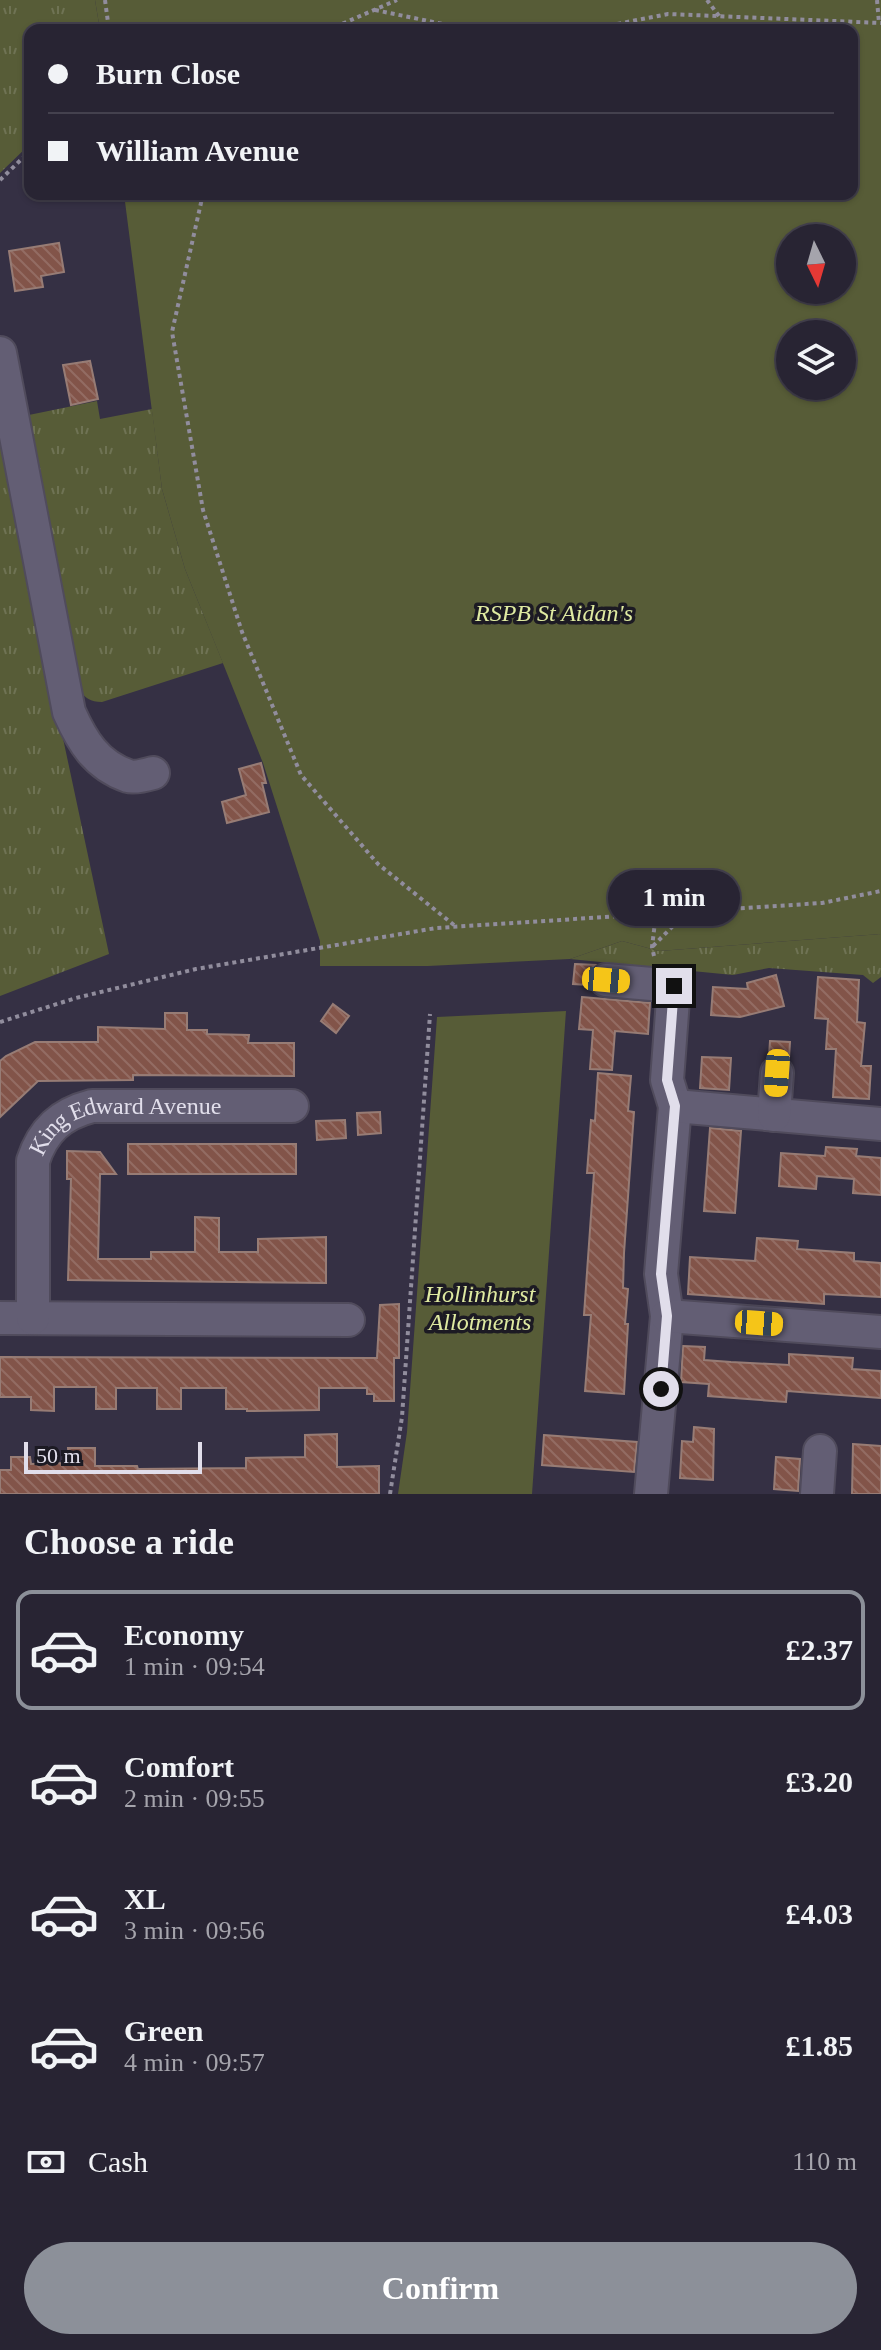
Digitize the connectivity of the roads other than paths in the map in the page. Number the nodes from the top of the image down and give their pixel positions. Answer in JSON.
{"nodes":[{"id":1,"x":0,"y":353,"type":"edge"},
{"id":2,"x":153,"y":773,"type":"dead end"},
{"id":3,"x":606,"y":980,"type":"dead end"},
{"id":4,"x":777,"y":1073,"type":"dead end"},
{"id":5,"x":292,"y":1106,"type":"dead end"},
{"id":6,"x":675,"y":1106,"type":"junction"},
{"id":7,"x":774,"y":1115,"type":"junction"},
{"id":8,"x":881,"y":1124,"type":"edge"},
{"id":9,"x":667,"y":1316,"type":"junction"},
{"id":10,"x":0,"y":1318,"type":"edge"},
{"id":11,"x":33,"y":1318,"type":"junction"},
{"id":12,"x":348,"y":1320,"type":"dead end"},
{"id":13,"x":881,"y":1332,"type":"edge"},
{"id":14,"x":820,"y":1451,"type":"dead end"},
{"id":15,"x":651,"y":1494,"type":"edge"},
{"id":16,"x":817,"y":1494,"type":"edge"}],
"edges":[{"from":1,"to":2,"type":"street"},
{"from":3,"to":6,"type":"street"},
{"from":4,"to":7,"type":"street"},
{"from":5,"to":11,"type":"street","name":"King Edward Avenue"},
{"from":6,"to":7,"type":"street"},
{"from":6,"to":9,"type":"street"},
{"from":7,"to":8,"type":"street"},
{"from":9,"to":13,"type":"street"},
{"from":9,"to":15,"type":"street"},
{"from":10,"to":11,"type":"street"},
{"from":11,"to":12,"type":"street"},
{"from":14,"to":16,"type":"street"}]}
